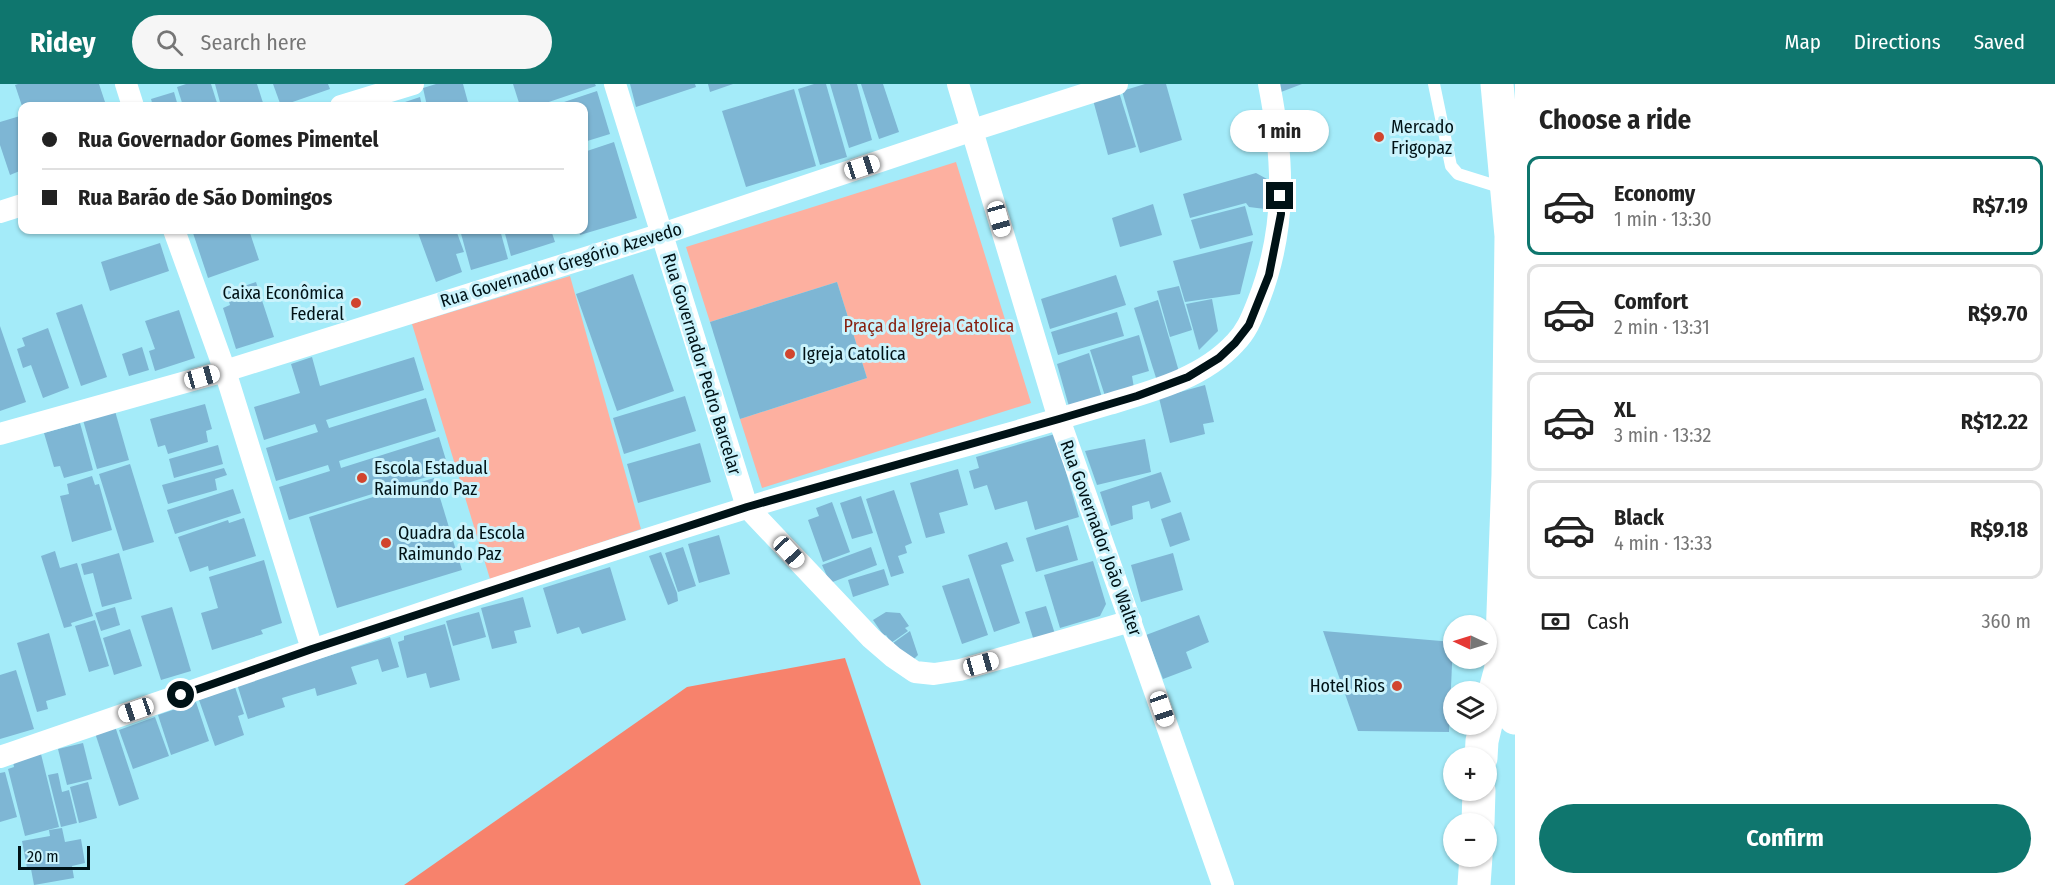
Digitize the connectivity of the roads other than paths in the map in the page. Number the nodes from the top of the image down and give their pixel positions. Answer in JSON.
{"nodes":[{"id":1,"x":126,"y":84,"type":"edge"},
{"id":2,"x":413,"y":84,"type":"edge"},
{"id":3,"x":615,"y":84,"type":"edge"},
{"id":4,"x":958,"y":84,"type":"edge"},
{"id":5,"x":1118,"y":84,"type":"edge"},
{"id":6,"x":1269,"y":84,"type":"edge"},
{"id":7,"x":1434,"y":84,"type":"edge"},
{"id":8,"x":1497,"y":84,"type":"edge"},
{"id":9,"x":132,"y":102,"type":"edge"},
{"id":10,"x":354,"y":102,"type":"edge"},
{"id":11,"x":973,"y":130,"type":"junction"},
{"id":12,"x":1507,"y":189,"type":"junction"},
{"id":13,"x":18,"y":206,"type":"edge"},
{"id":14,"x":0,"y":212,"type":"edge"},
{"id":15,"x":175,"y":234,"type":"edge"},
{"id":16,"x":662,"y":234,"type":"junction"},
{"id":17,"x":1513,"y":237,"type":"edge"},
{"id":18,"x":1513,"y":271,"type":"edge"},
{"id":19,"x":225,"y":371,"type":"junction"},
{"id":20,"x":1059,"y":419,"type":"junction"},
{"id":21,"x":0,"y":434,"type":"edge"},
{"id":22,"x":1511,"y":474,"type":"edge"},
{"id":23,"x":747,"y":507,"type":"junction"},
{"id":24,"x":1131,"y":621,"type":"junction"},
{"id":25,"x":312,"y":649,"type":"junction"},
{"id":26,"x":1500,"y":668,"type":"junction"},
{"id":27,"x":1497,"y":681,"type":"edge"},
{"id":28,"x":1515,"y":718,"type":"edge"},
{"id":29,"x":0,"y":757,"type":"edge"},
{"id":30,"x":1475,"y":867,"type":"edge"},
{"id":31,"x":1223,"y":885,"type":"edge"},
{"id":32,"x":1474,"y":885,"type":"edge"}],
"edges":[{"from":1,"to":9,"type":"street"},
{"from":2,"to":10,"type":"street"},
{"from":3,"to":16,"type":"street","name":"Rua Governador Pedro Barcelar"},
{"from":4,"to":11,"type":"street","name":"Rua Governador João Walter"},
{"from":5,"to":11,"type":"street","name":"Rua Governador Gregório Azevedo"},
{"from":6,"to":20,"type":"street"},
{"from":7,"to":12,"type":"lane"},
{"from":8,"to":12,"type":"main road"},
{"from":11,"to":16,"type":"street","name":"Rua Governador Gregório Azevedo"},
{"from":11,"to":20,"type":"street","name":"Rua Governador João Walter"},
{"from":12,"to":17,"type":"main road"},
{"from":13,"to":14,"type":"street"},
{"from":15,"to":19,"type":"street"},
{"from":16,"to":19,"type":"street","name":"Rua Governador Gregório Azevedo"},
{"from":16,"to":23,"type":"street","name":"Rua Governador Pedro Barcelar"},
{"from":17,"to":18,"type":"main road"},
{"from":18,"to":22,"type":"main road"},
{"from":19,"to":21,"type":"street","name":"Rua Governador Gregório Azevedo"},
{"from":19,"to":25,"type":"street"},
{"from":20,"to":23,"type":"street"},
{"from":20,"to":24,"type":"street","name":"Rua Governador João Walter"},
{"from":22,"to":26,"type":"main road"},
{"from":23,"to":24,"type":"street"},
{"from":23,"to":25,"type":"street"},
{"from":24,"to":31,"type":"street","name":"Rua Governador João Walter"},
{"from":25,"to":29,"type":"street"},
{"from":26,"to":27,"type":"main road"},
{"from":26,"to":28,"type":"main road"},
{"from":30,"to":32,"type":"main road"}]}
